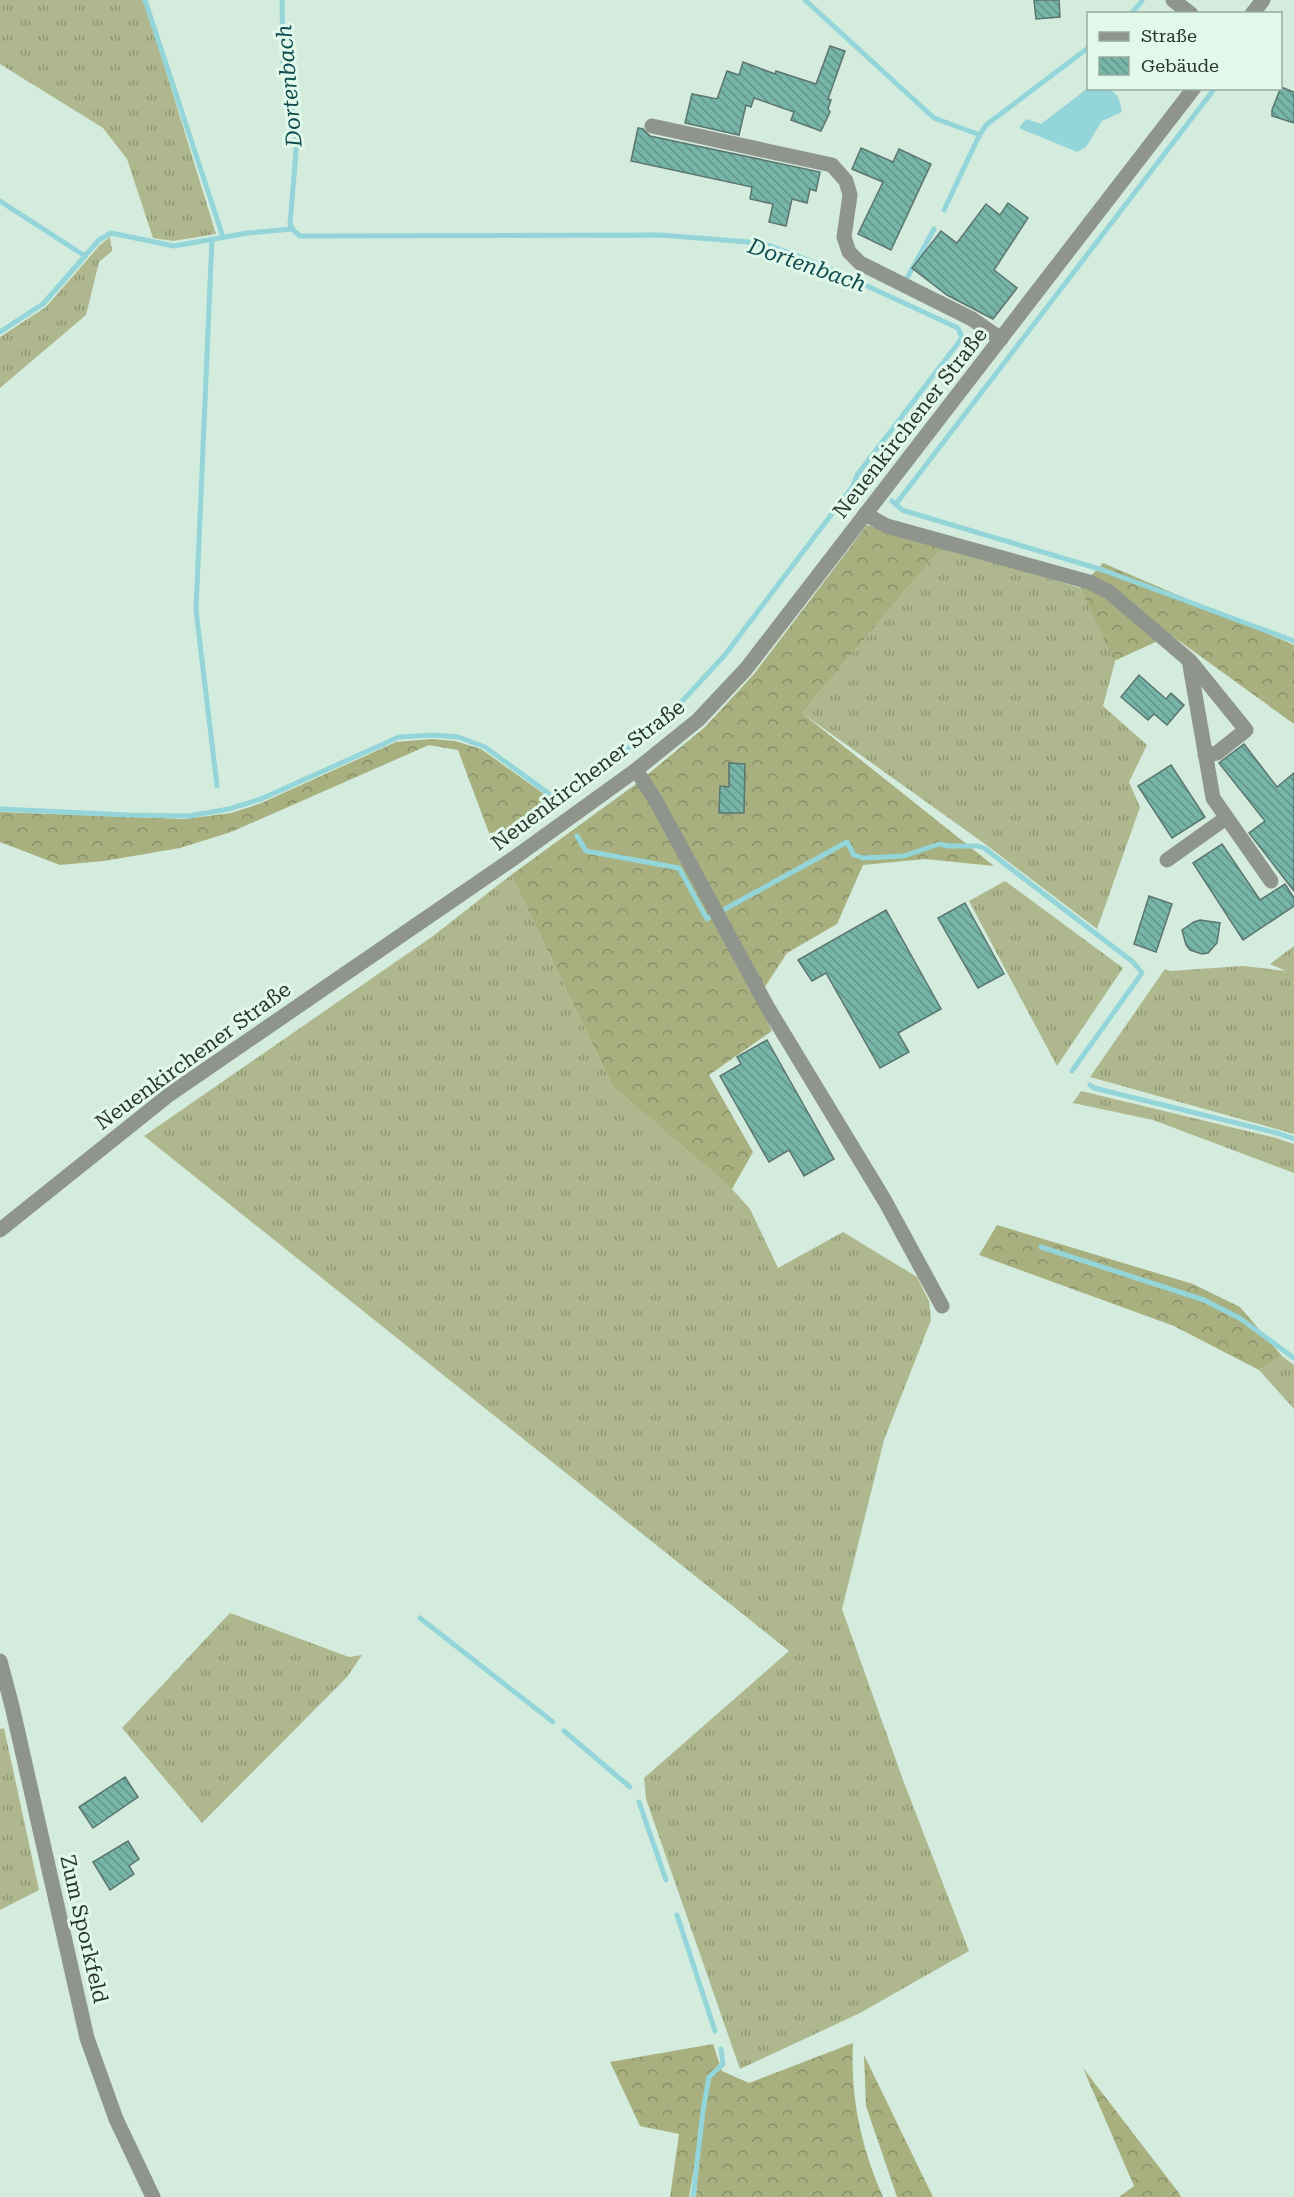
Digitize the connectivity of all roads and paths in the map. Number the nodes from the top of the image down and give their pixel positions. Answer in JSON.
{"nodes":[{"id":1,"x":1173,"y":0,"type":"edge"},
{"id":2,"x":1263,"y":0,"type":"edge"},
{"id":3,"x":1188,"y":12,"type":"edge"},
{"id":4,"x":1254,"y":12,"type":"edge"},
{"id":5,"x":1192,"y":90,"type":"edge"},
{"id":6,"x":652,"y":126,"type":"dead end"},
{"id":7,"x":1001,"y":339,"type":"junction"},
{"id":8,"x":865,"y":514,"type":"junction"},
{"id":9,"x":1189,"y":660,"type":"junction"},
{"id":10,"x":1205,"y":755,"type":"junction"},
{"id":11,"x":636,"y":770,"type":"junction"},
{"id":12,"x":1226,"y":818,"type":"junction"},
{"id":13,"x":1167,"y":860,"type":"dead end"},
{"id":14,"x":1271,"y":881,"type":"dead end"},
{"id":15,"x":0,"y":1230,"type":"edge"},
{"id":16,"x":942,"y":1306,"type":"dead end"},
{"id":17,"x":0,"y":1661,"type":"edge"},
{"id":18,"x":153,"y":2197,"type":"edge"}],
"edges":[{"from":1,"to":3,"type":"street"},
{"from":2,"to":4,"type":"street"},
{"from":5,"to":7,"type":"street","name":"Neuenkirchener Straße"},
{"from":6,"to":7,"type":"street"},
{"from":7,"to":8,"type":"street","name":"Neuenkirchener Straße"},
{"from":8,"to":9,"type":"street"},
{"from":8,"to":11,"type":"street","name":"Neuenkirchener Straße"},
{"from":9,"to":10,"type":"street"},
{"from":9,"to":10,"type":"street"},
{"from":10,"to":12,"type":"street"},
{"from":11,"to":15,"type":"street","name":"Neuenkirchener Straße"},
{"from":11,"to":16,"type":"street"},
{"from":12,"to":13,"type":"street"},
{"from":12,"to":14,"type":"street"},
{"from":17,"to":18,"type":"street","name":"Zum Sporkfeld"}]}
